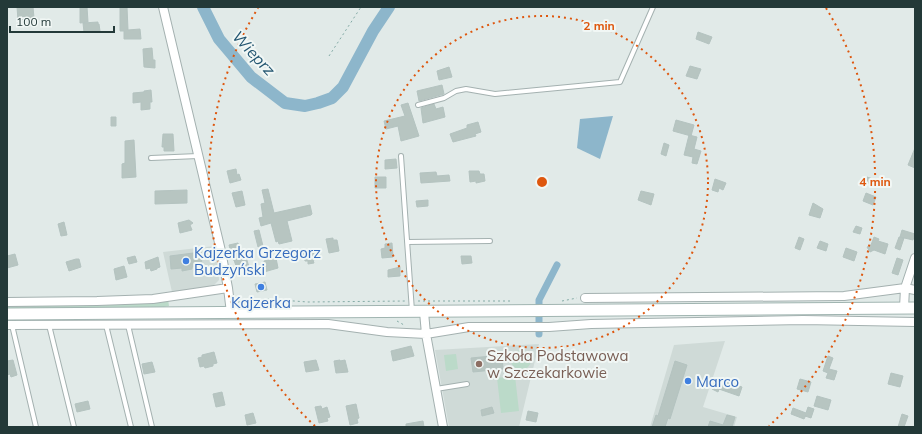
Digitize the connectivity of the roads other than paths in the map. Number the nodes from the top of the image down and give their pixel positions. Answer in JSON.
{"nodes":[{"id":1,"x":163,"y":7,"type":"edge"},
{"id":2,"x":653,"y":7,"type":"edge"},
{"id":3,"x":418,"y":105,"type":"dead end"},
{"id":4,"x":198,"y":156,"type":"junction"},
{"id":5,"x":401,"y":156,"type":"dead end"},
{"id":6,"x":152,"y":158,"type":"dead end"},
{"id":7,"x":490,"y":241,"type":"dead end"},
{"id":8,"x":407,"y":242,"type":"junction"},
{"id":9,"x":915,"y":258,"type":"edge"},
{"id":10,"x":228,"y":288,"type":"junction"},
{"id":11,"x":905,"y":288,"type":"junction"},
{"id":12,"x":915,"y":290,"type":"edge"},
{"id":13,"x":585,"y":298,"type":"road end"},
{"id":14,"x":7,"y":302,"type":"edge"},
{"id":15,"x":412,"y":306,"type":"junction"},
{"id":16,"x":230,"y":308,"type":"junction"},
{"id":17,"x":909,"y":308,"type":"edge"},
{"id":18,"x":424,"y":312,"type":"junction"},
{"id":19,"x":7,"y":314,"type":"edge"},
{"id":20,"x":915,"y":322,"type":"edge"},
{"id":21,"x":10,"y":325,"type":"edge"},
{"id":22,"x":49,"y":325,"type":"junction"},
{"id":23,"x":106,"y":325,"type":"junction"},
{"id":24,"x":128,"y":325,"type":"junction"},
{"id":25,"x":426,"y":334,"type":"junction"},
{"id":26,"x":467,"y":384,"type":"dead end"},
{"id":27,"x":436,"y":390,"type":"junction"},
{"id":28,"x":36,"y":427,"type":"edge"},
{"id":29,"x":74,"y":427,"type":"edge"},
{"id":30,"x":131,"y":427,"type":"edge"},
{"id":31,"x":152,"y":427,"type":"edge"},
{"id":32,"x":443,"y":427,"type":"edge"}],
"edges":[{"from":1,"to":4,"type":"street"},
{"from":2,"to":3,"type":"lane"},
{"from":4,"to":6,"type":"lane"},
{"from":4,"to":10,"type":"street"},
{"from":5,"to":8,"type":"lane"},
{"from":7,"to":8,"type":"lane"},
{"from":8,"to":15,"type":"lane"},
{"from":9,"to":11,"type":"street"},
{"from":10,"to":14,"type":"street"},
{"from":10,"to":16,"type":"street"},
{"from":11,"to":12,"type":"street"},
{"from":11,"to":13,"type":"street"},
{"from":11,"to":17,"type":"street"},
{"from":15,"to":16,"type":"main road"},
{"from":15,"to":18,"type":"main road"},
{"from":16,"to":19,"type":"main road"},
{"from":17,"to":18,"type":"main road"},
{"from":18,"to":25,"type":"street"},
{"from":20,"to":25,"type":"street"},
{"from":21,"to":22,"type":"street"},
{"from":21,"to":28,"type":"lane"},
{"from":22,"to":23,"type":"street"},
{"from":22,"to":29,"type":"lane"},
{"from":23,"to":24,"type":"street"},
{"from":23,"to":30,"type":"lane"},
{"from":24,"to":25,"type":"street"},
{"from":24,"to":31,"type":"lane"},
{"from":25,"to":27,"type":"street"},
{"from":26,"to":27,"type":"lane"},
{"from":27,"to":32,"type":"street"}]}
